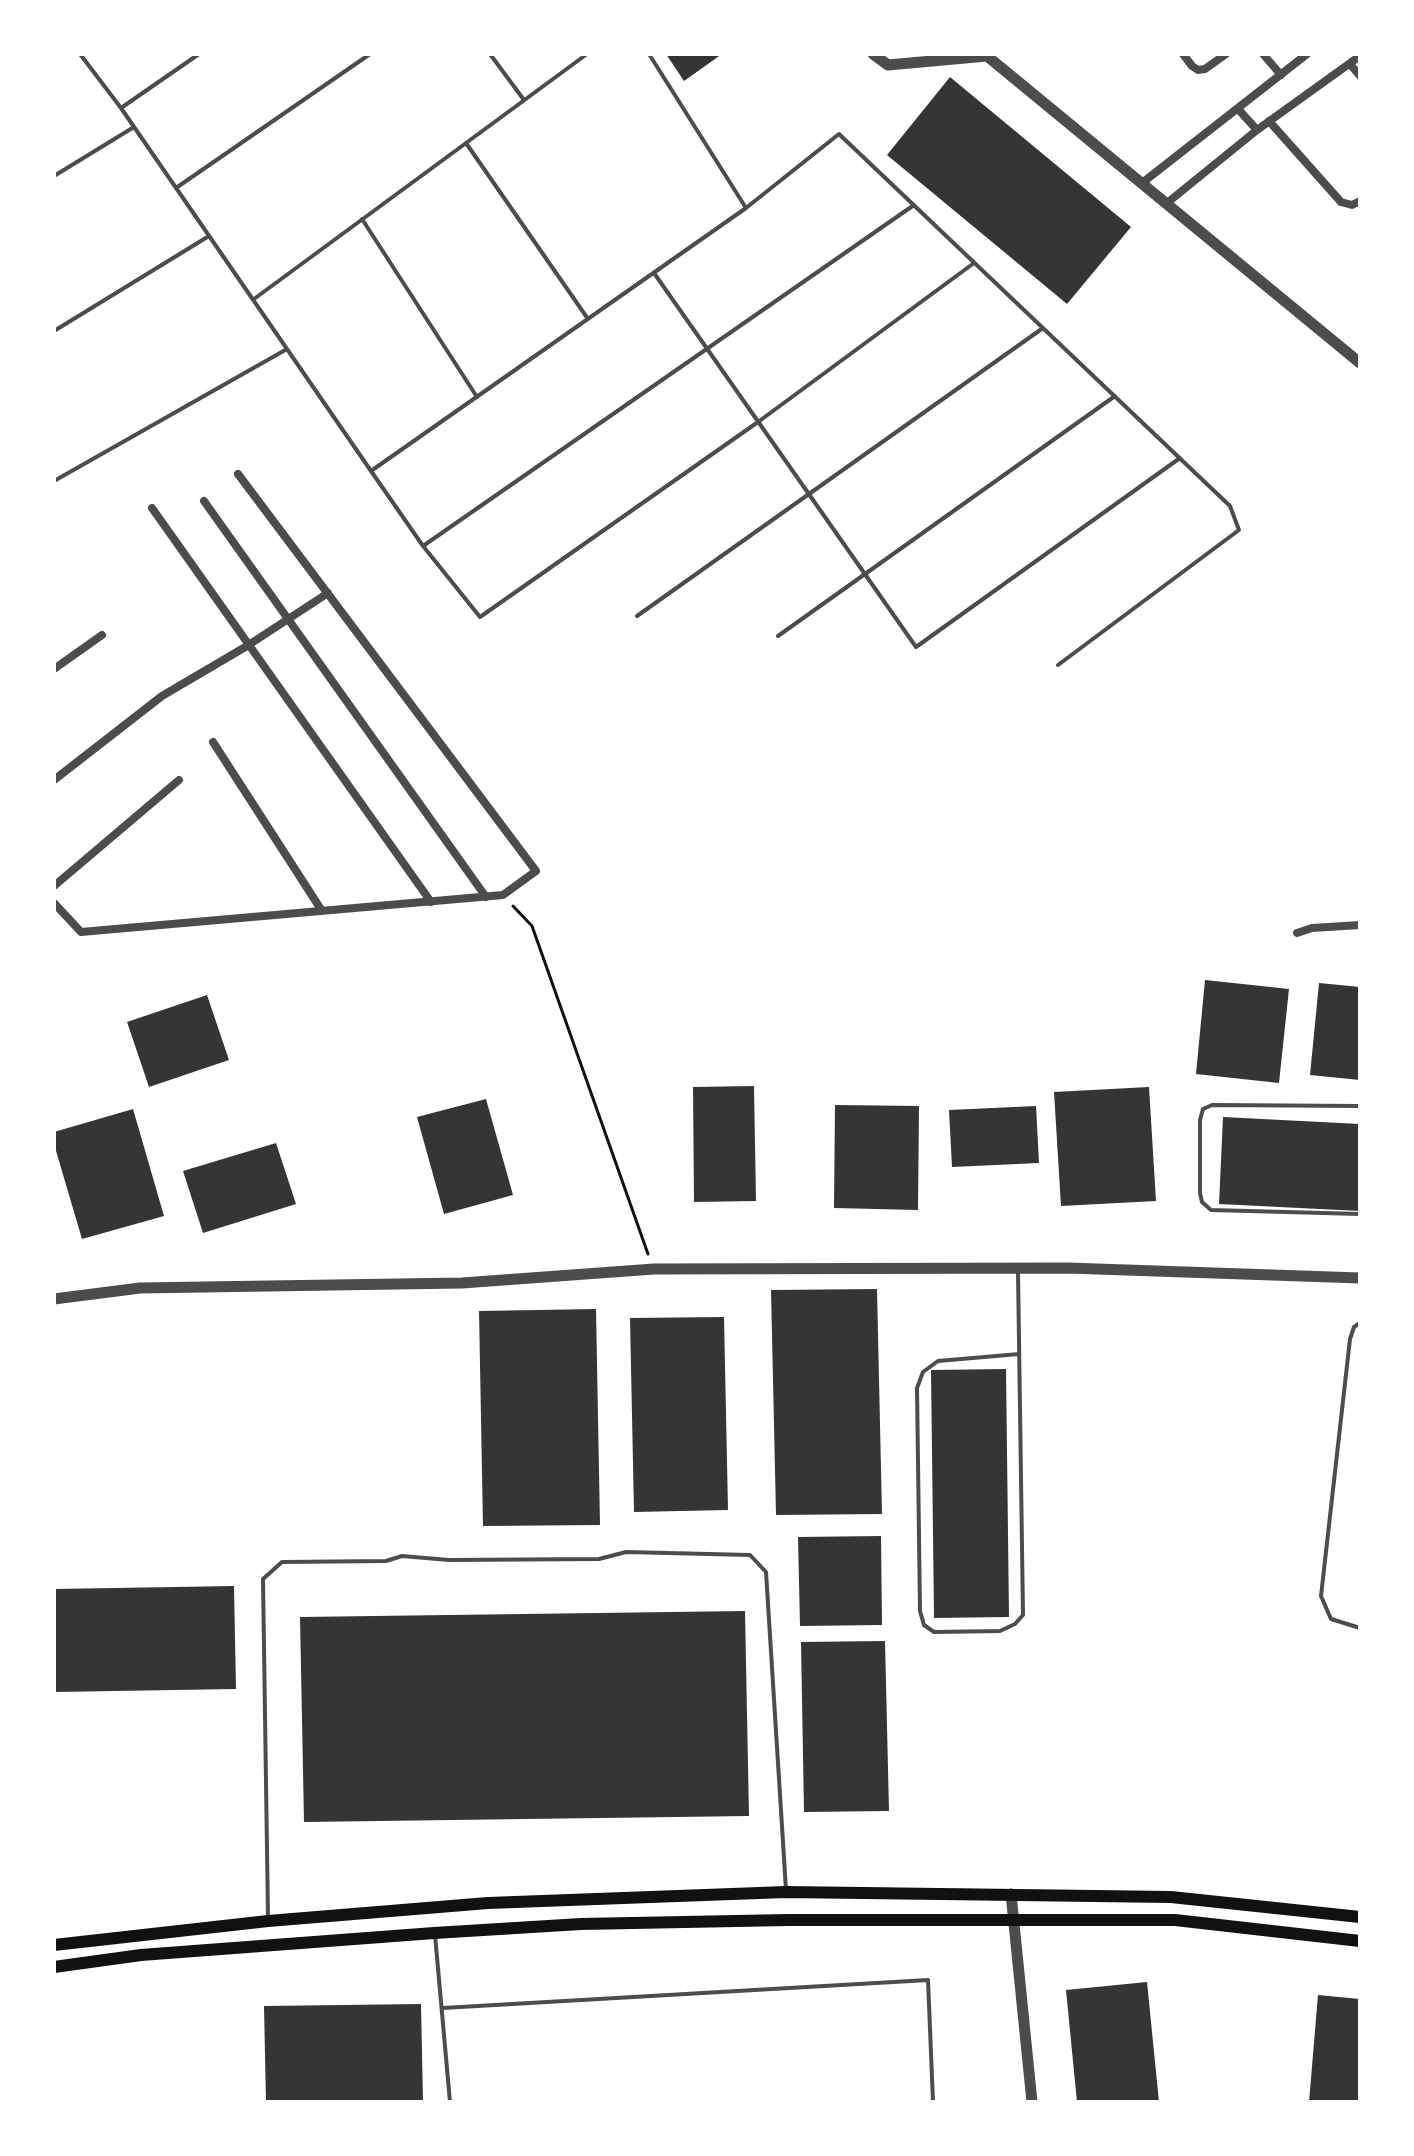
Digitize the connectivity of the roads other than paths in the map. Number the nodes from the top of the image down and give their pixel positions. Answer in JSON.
{"nodes":[{"id":1,"x":80,"y":54,"type":"edge"},
{"id":2,"x":199,"y":54,"type":"edge"},
{"id":3,"x":370,"y":54,"type":"edge"},
{"id":4,"x":490,"y":54,"type":"edge"},
{"id":5,"x":587,"y":54,"type":"edge"},
{"id":6,"x":649,"y":54,"type":"edge"},
{"id":7,"x":873,"y":54,"type":"edge"},
{"id":8,"x":1183,"y":54,"type":"edge"},
{"id":9,"x":1226,"y":54,"type":"edge"},
{"id":10,"x":1263,"y":54,"type":"edge"},
{"id":11,"x":1307,"y":54,"type":"edge"},
{"id":12,"x":1360,"y":56,"type":"edge"},
{"id":13,"x":1350,"y":64,"type":"junction"},
{"id":14,"x":1281,"y":75,"type":"junction"},
{"id":15,"x":1360,"y":76,"type":"edge"},
{"id":16,"x":524,"y":100,"type":"junction"},
{"id":17,"x":121,"y":108,"type":"junction"},
{"id":18,"x":1238,"y":109,"type":"junction"},
{"id":19,"x":1269,"y":121,"type":"junction"},
{"id":20,"x":134,"y":127,"type":"junction"},
{"id":21,"x":1257,"y":130,"type":"junction"},
{"id":22,"x":466,"y":143,"type":"junction"},
{"id":23,"x":54,"y":176,"type":"edge"},
{"id":24,"x":1142,"y":183,"type":"junction"},
{"id":25,"x":176,"y":188,"type":"junction"},
{"id":26,"x":1360,"y":201,"type":"edge"},
{"id":27,"x":1167,"y":203,"type":"junction"},
{"id":28,"x":914,"y":205,"type":"junction"},
{"id":29,"x":746,"y":208,"type":"junction"},
{"id":30,"x":362,"y":219,"type":"junction"},
{"id":31,"x":209,"y":236,"type":"junction"},
{"id":32,"x":974,"y":263,"type":"junction"},
{"id":33,"x":654,"y":273,"type":"junction"},
{"id":34,"x":253,"y":299,"type":"junction"},
{"id":35,"x":588,"y":319,"type":"junction"},
{"id":36,"x":1043,"y":328,"type":"junction"},
{"id":37,"x":54,"y":331,"type":"edge"},
{"id":38,"x":706,"y":347,"type":"junction"},
{"id":39,"x":287,"y":349,"type":"junction"},
{"id":40,"x":1360,"y":363,"type":"edge"},
{"id":41,"x":1115,"y":396,"type":"junction"},
{"id":42,"x":477,"y":397,"type":"junction"},
{"id":43,"x":758,"y":422,"type":"junction"},
{"id":44,"x":1180,"y":458,"type":"junction"},
{"id":45,"x":371,"y":471,"type":"junction"},
{"id":46,"x":238,"y":474,"type":"dead end"},
{"id":47,"x":54,"y":481,"type":"edge"},
{"id":48,"x":809,"y":494,"type":"junction"},
{"id":49,"x":204,"y":501,"type":"dead end"},
{"id":50,"x":152,"y":508,"type":"dead end"},
{"id":51,"x":423,"y":546,"type":"junction"},
{"id":52,"x":865,"y":573,"type":"junction"},
{"id":53,"x":328,"y":593,"type":"junction"},
{"id":54,"x":637,"y":616,"type":"dead end"},
{"id":55,"x":288,"y":620,"type":"junction"},
{"id":56,"x":102,"y":635,"type":"dead end"},
{"id":57,"x":778,"y":636,"type":"dead end"},
{"id":58,"x":247,"y":646,"type":"junction"},
{"id":59,"x":1058,"y":665,"type":"dead end"},
{"id":60,"x":54,"y":669,"type":"edge"},
{"id":61,"x":213,"y":742,"type":"dead end"},
{"id":62,"x":54,"y":780,"type":"edge"},
{"id":63,"x":179,"y":780,"type":"dead end"},
{"id":64,"x":54,"y":886,"type":"edge"},
{"id":65,"x":486,"y":897,"type":"junction"},
{"id":66,"x":431,"y":902,"type":"junction"},
{"id":67,"x":54,"y":903,"type":"edge"},
{"id":68,"x":322,"y":911,"type":"junction"},
{"id":69,"x":1360,"y":925,"type":"edge"},
{"id":70,"x":1297,"y":933,"type":"dead end"},
{"id":71,"x":1360,"y":1106,"type":"edge"},
{"id":72,"x":1360,"y":1214,"type":"edge"},
{"id":73,"x":1018,"y":1269,"type":"junction"},
{"id":74,"x":1360,"y":1278,"type":"edge"},
{"id":75,"x":54,"y":1299,"type":"edge"},
{"id":76,"x":1360,"y":1323,"type":"edge"},
{"id":77,"x":1019,"y":1354,"type":"junction"},
{"id":78,"x":1360,"y":1628,"type":"edge"},
{"id":79,"x":786,"y":1892,"type":"junction"},
{"id":80,"x":1011,"y":1894,"type":"junction"},
{"id":81,"x":1360,"y":1917,"type":"edge"},
{"id":82,"x":268,"y":1921,"type":"junction"},
{"id":83,"x":1015,"y":1921,"type":"junction"},
{"id":84,"x":434,"y":1933,"type":"junction"},
{"id":85,"x":1360,"y":1941,"type":"edge"},
{"id":86,"x":54,"y":1945,"type":"edge"},
{"id":87,"x":54,"y":1967,"type":"edge"},
{"id":88,"x":443,"y":2008,"type":"junction"},
{"id":89,"x":450,"y":2102,"type":"edge"},
{"id":90,"x":933,"y":2102,"type":"edge"},
{"id":91,"x":1032,"y":2102,"type":"edge"}],
"edges":[{"from":1,"to":17,"type":"lane"},
{"from":2,"to":17,"type":"lane"},
{"from":3,"to":25,"type":"lane"},
{"from":4,"to":16,"type":"lane"},
{"from":5,"to":16,"type":"lane"},
{"from":6,"to":29,"type":"lane"},
{"from":7,"to":24,"type":"street"},
{"from":8,"to":9,"type":"street"},
{"from":10,"to":14,"type":"street"},
{"from":11,"to":14,"type":"street"},
{"from":12,"to":13,"type":"street"},
{"from":13,"to":15,"type":"street"},
{"from":13,"to":19,"type":"street"},
{"from":14,"to":18,"type":"street"},
{"from":16,"to":22,"type":"lane"},
{"from":17,"to":20,"type":"lane"},
{"from":18,"to":21,"type":"street"},
{"from":18,"to":24,"type":"street"},
{"from":19,"to":21,"type":"street"},
{"from":19,"to":26,"type":"street"},
{"from":20,"to":23,"type":"lane"},
{"from":20,"to":25,"type":"lane"},
{"from":21,"to":27,"type":"street"},
{"from":22,"to":30,"type":"lane"},
{"from":22,"to":35,"type":"lane"},
{"from":24,"to":27,"type":"street"},
{"from":25,"to":31,"type":"lane"},
{"from":27,"to":40,"type":"street"},
{"from":28,"to":29,"type":"lane"},
{"from":28,"to":32,"type":"lane"},
{"from":28,"to":38,"type":"lane"},
{"from":29,"to":33,"type":"lane"},
{"from":30,"to":34,"type":"lane"},
{"from":30,"to":42,"type":"lane"},
{"from":31,"to":34,"type":"lane"},
{"from":31,"to":37,"type":"lane"},
{"from":32,"to":36,"type":"lane"},
{"from":32,"to":43,"type":"lane"},
{"from":33,"to":35,"type":"lane"},
{"from":33,"to":38,"type":"lane"},
{"from":34,"to":39,"type":"lane"},
{"from":35,"to":42,"type":"lane"},
{"from":36,"to":41,"type":"lane"},
{"from":36,"to":48,"type":"lane"},
{"from":38,"to":43,"type":"lane"},
{"from":38,"to":51,"type":"lane"},
{"from":39,"to":45,"type":"lane"},
{"from":39,"to":47,"type":"lane"},
{"from":41,"to":44,"type":"lane"},
{"from":41,"to":52,"type":"lane"},
{"from":42,"to":45,"type":"lane"},
{"from":43,"to":48,"type":"lane"},
{"from":43,"to":51,"type":"lane"},
{"from":44,"to":52,"type":"lane"},
{"from":44,"to":59,"type":"lane"},
{"from":45,"to":51,"type":"lane"},
{"from":46,"to":53,"type":"street"},
{"from":48,"to":52,"type":"lane"},
{"from":48,"to":54,"type":"lane"},
{"from":49,"to":55,"type":"street"},
{"from":50,"to":58,"type":"street"},
{"from":52,"to":57,"type":"lane"},
{"from":53,"to":55,"type":"street"},
{"from":53,"to":65,"type":"street"},
{"from":55,"to":58,"type":"street"},
{"from":55,"to":65,"type":"street"},
{"from":56,"to":60,"type":"street"},
{"from":58,"to":62,"type":"street"},
{"from":58,"to":66,"type":"street"},
{"from":61,"to":68,"type":"street"},
{"from":63,"to":64,"type":"street"},
{"from":65,"to":66,"type":"street"},
{"from":66,"to":68,"type":"street"},
{"from":67,"to":68,"type":"street"},
{"from":69,"to":70,"type":"street"},
{"from":71,"to":72,"type":"lane"},
{"from":73,"to":74,"type":"street"},
{"from":73,"to":75,"type":"street"},
{"from":73,"to":77,"type":"lane"},
{"from":76,"to":78,"type":"lane"},
{"from":77,"to":77,"type":"lane"},
{"from":79,"to":80,"type":"main road"},
{"from":79,"to":82,"type":"main road"},
{"from":79,"to":82,"type":"lane"},
{"from":80,"to":81,"type":"main road"},
{"from":80,"to":83,"type":"street"},
{"from":82,"to":86,"type":"main road"},
{"from":83,"to":84,"type":"main road"},
{"from":83,"to":85,"type":"main road"},
{"from":83,"to":91,"type":"street"},
{"from":84,"to":87,"type":"main road"},
{"from":84,"to":88,"type":"lane"},
{"from":88,"to":89,"type":"lane"},
{"from":88,"to":90,"type":"lane"}]}
